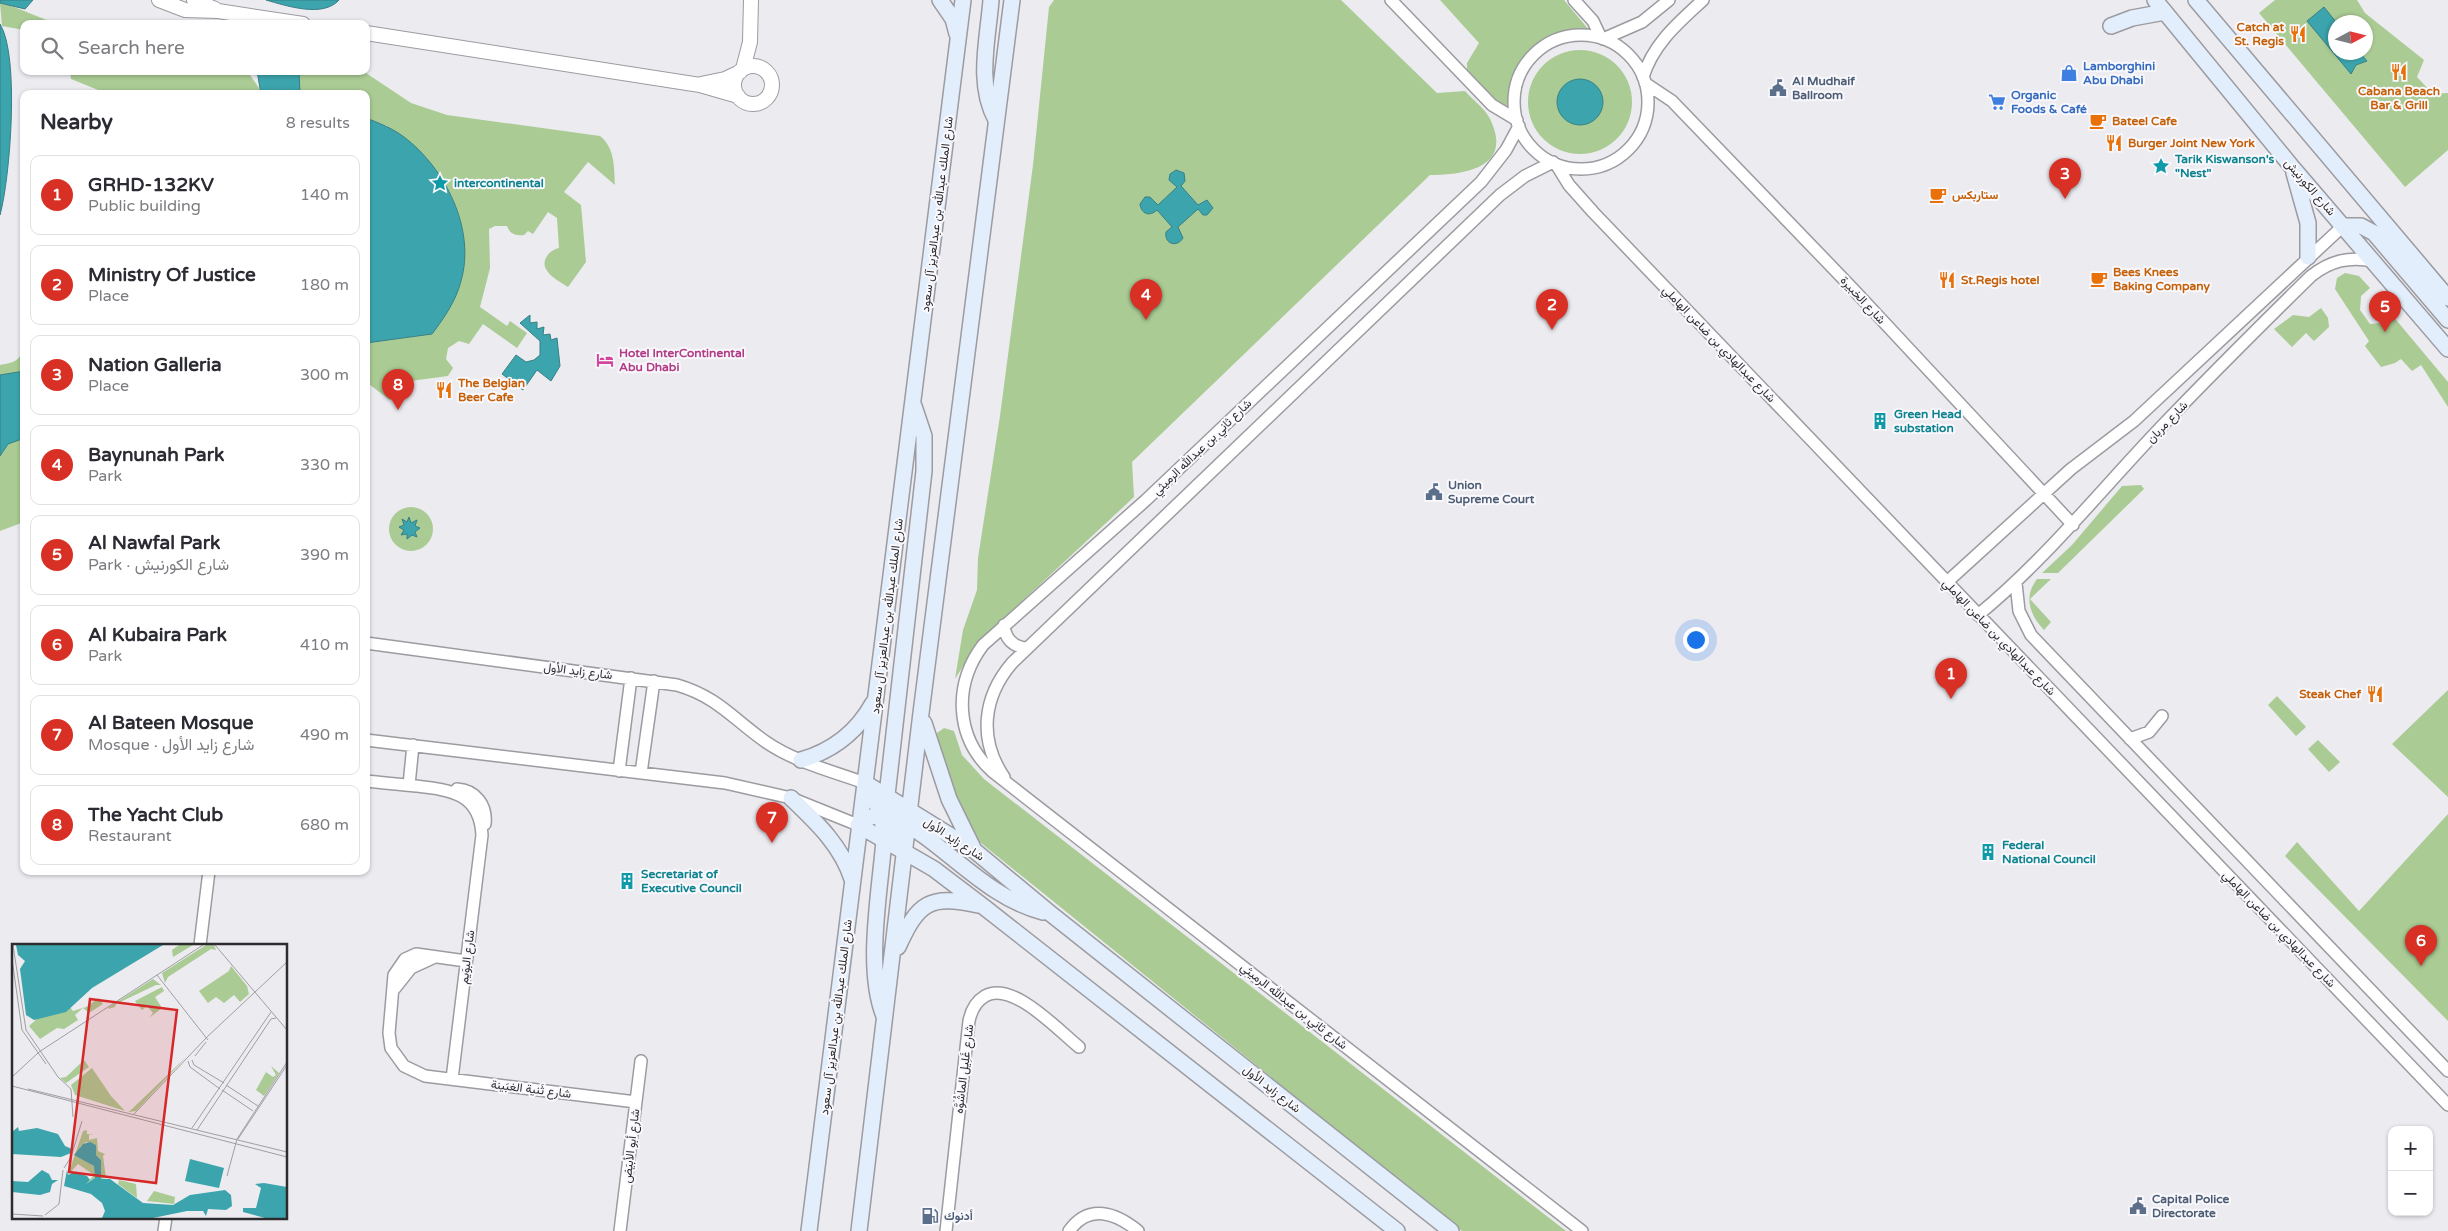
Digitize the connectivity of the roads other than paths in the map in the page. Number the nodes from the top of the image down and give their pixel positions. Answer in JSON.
{"nodes":[{"id":1,"x":159,"y":0,"type":"edge"},
{"id":2,"x":194,"y":0,"type":"edge"},
{"id":3,"x":205,"y":0,"type":"edge"},
{"id":4,"x":751,"y":0,"type":"edge"},
{"id":5,"x":940,"y":0,"type":"edge"},
{"id":6,"x":963,"y":0,"type":"edge"},
{"id":7,"x":991,"y":0,"type":"edge"},
{"id":8,"x":1391,"y":0,"type":"edge"},
{"id":9,"x":1574,"y":0,"type":"edge"},
{"id":10,"x":1669,"y":0,"type":"edge"},
{"id":11,"x":1703,"y":0,"type":"edge"},
{"id":12,"x":2154,"y":0,"type":"edge"},
{"id":13,"x":2196,"y":0,"type":"edge"},
{"id":14,"x":1014,"y":2,"type":"edge"},
{"id":15,"x":218,"y":11,"type":"junction"},
{"id":16,"x":2165,"y":12,"type":"junction"},
{"id":17,"x":277,"y":20,"type":"edge"},
{"id":18,"x":2111,"y":26,"type":"dead end"},
{"id":19,"x":750,"y":33,"type":"junction"},
{"id":20,"x":370,"y":35,"type":"edge"},
{"id":21,"x":1602,"y":38,"type":"junction"},
{"id":22,"x":959,"y":40,"type":"junction"},
{"id":23,"x":742,"y":70,"type":"junction"},
{"id":24,"x":765,"y":70,"type":"junction"},
{"id":25,"x":1644,"y":80,"type":"junction"},
{"id":26,"x":700,"y":85,"type":"junction"},
{"id":27,"x":738,"y":96,"type":"junction"},
{"id":28,"x":997,"y":122,"type":"junction"},
{"id":29,"x":1518,"y":123,"type":"junction"},
{"id":30,"x":1554,"y":163,"type":"junction"},
{"id":31,"x":2292,"y":167,"type":"junction"},
{"id":32,"x":2343,"y":226,"type":"junction"},
{"id":33,"x":2308,"y":257,"type":"junction"},
{"id":34,"x":2373,"y":261,"type":"junction"},
{"id":35,"x":2448,"y":298,"type":"edge"},
{"id":36,"x":2448,"y":320,"type":"edge"},
{"id":37,"x":2448,"y":349,"type":"edge"},
{"id":38,"x":913,"y":405,"type":"junction"},
{"id":39,"x":2044,"y":492,"type":"junction"},
{"id":40,"x":2073,"y":525,"type":"junction"},
{"id":41,"x":1946,"y":582,"type":"junction"},
{"id":42,"x":2016,"y":583,"type":"junction"},
{"id":43,"x":1978,"y":615,"type":"junction"},
{"id":44,"x":1004,"y":625,"type":"junction"},
{"id":45,"x":370,"y":644,"type":"edge"},
{"id":46,"x":1027,"y":648,"type":"junction"},
{"id":47,"x":631,"y":678,"type":"junction"},
{"id":48,"x":654,"y":681,"type":"junction"},
{"id":49,"x":877,"y":697,"type":"junction"},
{"id":50,"x":921,"y":714,"type":"junction"},
{"id":51,"x":2162,"y":716,"type":"dead end"},
{"id":52,"x":2130,"y":739,"type":"junction"},
{"id":53,"x":370,"y":740,"type":"edge"},
{"id":54,"x":413,"y":745,"type":"junction"},
{"id":55,"x":801,"y":760,"type":"junction"},
{"id":56,"x":619,"y":770,"type":"junction"},
{"id":57,"x":642,"y":774,"type":"junction"},
{"id":58,"x":1006,"y":780,"type":"junction"},
{"id":59,"x":370,"y":781,"type":"edge"},
{"id":60,"x":865,"y":783,"type":"junction"},
{"id":61,"x":409,"y":785,"type":"junction"},
{"id":62,"x":887,"y":795,"type":"junction"},
{"id":63,"x":790,"y":798,"type":"junction"},
{"id":64,"x":885,"y":814,"type":"junction"},
{"id":65,"x":910,"y":818,"type":"junction"},
{"id":66,"x":858,"y":825,"type":"junction"},
{"id":67,"x":884,"y":840,"type":"junction"},
{"id":68,"x":976,"y":851,"type":"junction"},
{"id":69,"x":906,"y":852,"type":"junction"},
{"id":70,"x":209,"y":875,"type":"edge"},
{"id":71,"x":853,"y":883,"type":"junction"},
{"id":72,"x":984,"y":907,"type":"junction"},
{"id":73,"x":1051,"y":914,"type":"junction"},
{"id":74,"x":200,"y":944,"type":"edge"},
{"id":75,"x":892,"y":961,"type":"junction"},
{"id":76,"x":466,"y":962,"type":"junction"},
{"id":77,"x":885,"y":1020,"type":"junction"},
{"id":78,"x":1079,"y":1047,"type":"dead end"},
{"id":79,"x":641,"y":1060,"type":"dead end"},
{"id":80,"x":2448,"y":1071,"type":"edge"},
{"id":81,"x":452,"y":1079,"type":"junction"},
{"id":82,"x":636,"y":1102,"type":"junction"},
{"id":83,"x":2448,"y":1105,"type":"edge"},
{"id":84,"x":166,"y":1218,"type":"edge"},
{"id":85,"x":164,"y":1231,"type":"edge"},
{"id":86,"x":620,"y":1231,"type":"edge"},
{"id":87,"x":809,"y":1231,"type":"edge"},
{"id":88,"x":860,"y":1231,"type":"edge"},
{"id":89,"x":946,"y":1231,"type":"edge"},
{"id":90,"x":1069,"y":1231,"type":"edge"},
{"id":91,"x":1138,"y":1231,"type":"edge"},
{"id":92,"x":1397,"y":1231,"type":"edge"},
{"id":93,"x":1451,"y":1231,"type":"edge"},
{"id":94,"x":1582,"y":1231,"type":"edge"}],
"edges":[{"from":1,"to":15,"type":"street"},
{"from":2,"to":15,"type":"street"},
{"from":3,"to":15,"type":"street"},
{"from":4,"to":19,"type":"street"},
{"from":5,"to":22,"type":"main road"},
{"from":6,"to":22,"type":"main road","name":"شارع الملك عبدالله بن عبدالعزيز آل سعود"},
{"from":7,"to":28,"type":"main road"},
{"from":8,"to":29,"type":"street"},
{"from":9,"to":21,"type":"street"},
{"from":10,"to":21,"type":"street"},
{"from":11,"to":25,"type":"street"},
{"from":12,"to":16,"type":"main road","name":"شارع الكورنيش"},
{"from":13,"to":35,"type":"main road"},
{"from":14,"to":28,"type":"main road"},
{"from":15,"to":17,"type":"street"},
{"from":16,"to":18,"type":"main road"},
{"from":16,"to":31,"type":"main road","name":"شارع الكورنيش"},
{"from":19,"to":23,"type":"street"},
{"from":19,"to":24,"type":"street"},
{"from":20,"to":26,"type":"street"},
{"from":21,"to":25,"type":"street"},
{"from":21,"to":29,"type":"street"},
{"from":22,"to":38,"type":"main road","name":"شارع الملك عبدالله بن عبدالعزيز آل سعود"},
{"from":23,"to":24,"type":"street"},
{"from":23,"to":26,"type":"street"},
{"from":23,"to":27,"type":"street"},
{"from":24,"to":27,"type":"street"},
{"from":25,"to":30,"type":"street"},
{"from":25,"to":39,"type":"street","name":"شارع الخبيرة"},
{"from":26,"to":27,"type":"street"},
{"from":28,"to":50,"type":"main road"},
{"from":29,"to":30,"type":"street"},
{"from":29,"to":44,"type":"street","name":"شارع ثاني بن عبدالله الرميثي"},
{"from":30,"to":41,"type":"street","name":"شارع عبدالهادي بن ضاعن الهاملي"},
{"from":30,"to":46,"type":"street","name":"شارع ثاني بن عبدالله الرميثي"},
{"from":31,"to":32,"type":"main road","name":"شارع الكورنيش"},
{"from":31,"to":33,"type":"main road"},
{"from":32,"to":33,"type":"street","name":"شارع مربان"},
{"from":32,"to":34,"type":"main road","name":"شارع الكورنيش"},
{"from":32,"to":36,"type":"main road"},
{"from":33,"to":39,"type":"street","name":"شارع مربان"},
{"from":34,"to":37,"type":"main road","name":"شارع الكورنيش"},
{"from":34,"to":40,"type":"street","name":"شارع مربان"},
{"from":38,"to":49,"type":"main road","name":"شارع الملك عبدالله بن عبدالعزيز آل سعود"},
{"from":38,"to":62,"type":"main road"},
{"from":39,"to":40,"type":"street","name":"شارع الخبيرة"},
{"from":39,"to":41,"type":"street","name":"شارع مربان"},
{"from":40,"to":42,"type":"street","name":"شارع مربان"},
{"from":41,"to":43,"type":"street","name":"شارع عبدالهادي بن ضاعن الهاملي"},
{"from":42,"to":43,"type":"street","name":"شارع مربان"},
{"from":42,"to":52,"type":"street","name":"شارع عبدالهادي بن ضاعن الهاملي"},
{"from":43,"to":83,"type":"street","name":"شارع عبدالهادي بن ضاعن الهاملي"},
{"from":44,"to":46,"type":"street"},
{"from":44,"to":58,"type":"street","name":"شارع ثاني بن عبدالله الرميثي"},
{"from":45,"to":47,"type":"street","name":"شارع زايد الأول"},
{"from":46,"to":58,"type":"street","name":"شارع ثاني بن عبدالله الرميثي"},
{"from":47,"to":48,"type":"street","name":"شارع زايد الأول"},
{"from":47,"to":56,"type":"street"},
{"from":48,"to":55,"type":"street","name":"شارع زايد الأول"},
{"from":48,"to":57,"type":"street"},
{"from":49,"to":55,"type":"main road"},
{"from":49,"to":60,"type":"main road","name":"شارع الملك عبدالله بن عبدالعزيز آل سعود"},
{"from":50,"to":65,"type":"main road"},
{"from":50,"to":68,"type":"main road"},
{"from":51,"to":52,"type":"street"},
{"from":52,"to":80,"type":"street","name":"شارع عبدالهادي بن ضاعن الهاملي"},
{"from":53,"to":54,"type":"street"},
{"from":54,"to":56,"type":"street"},
{"from":54,"to":61,"type":"street"},
{"from":55,"to":60,"type":"street","name":"شارع زايد الأول"},
{"from":56,"to":57,"type":"street"},
{"from":57,"to":63,"type":"street"},
{"from":58,"to":94,"type":"street","name":"شارع ثاني بن عبدالله الرميثي"},
{"from":59,"to":61,"type":"street","name":"شارع البوَيم"},
{"from":60,"to":62,"type":"main road","name":"شارع زايد الأول"},
{"from":60,"to":64,"type":"main road"},
{"from":60,"to":66,"type":"main road","name":"شارع الملك عبدالله بن عبدالعزيز آل سعود"},
{"from":61,"to":76,"type":"street","name":"شارع البوَيم"},
{"from":62,"to":64,"type":"main road"},
{"from":62,"to":65,"type":"main road","name":"شارع زايد الأول"},
{"from":63,"to":66,"type":"street"},
{"from":63,"to":71,"type":"main road"},
{"from":64,"to":65,"type":"main road"},
{"from":64,"to":66,"type":"main road"},
{"from":64,"to":67,"type":"main road"},
{"from":64,"to":69,"type":"main road"},
{"from":65,"to":68,"type":"main road","name":"شارع زايد الأول"},
{"from":65,"to":69,"type":"main road"},
{"from":65,"to":73,"type":"main road"},
{"from":66,"to":67,"type":"main road"},
{"from":66,"to":71,"type":"main road","name":"شارع الملك عبدالله بن عبدالعزيز آل سعود"},
{"from":67,"to":69,"type":"main road"},
{"from":67,"to":77,"type":"main road"},
{"from":68,"to":73,"type":"main road","name":"شارع زايد الأول"},
{"from":69,"to":72,"type":"main road"},
{"from":69,"to":75,"type":"main road"},
{"from":70,"to":74,"type":"street"},
{"from":71,"to":87,"type":"main road","name":"شارع الملك عبدالله بن عبدالعزيز آل سعود"},
{"from":72,"to":75,"type":"main road"},
{"from":72,"to":92,"type":"main road"},
{"from":73,"to":93,"type":"main road","name":"شارع زايد الأول"},
{"from":75,"to":77,"type":"main road"},
{"from":76,"to":81,"type":"street","name":"شارع البوَيم"},
{"from":76,"to":81,"type":"street","name":"شارع ثَنية الغبَينة"},
{"from":77,"to":88,"type":"main road"},
{"from":78,"to":89,"type":"street","name":"شارع غَلِيل الماشُوَّه"},
{"from":79,"to":82,"type":"street","name":"شارع أبو الأبيَض"},
{"from":81,"to":82,"type":"street","name":"شارع ثَنية الغبَينة"},
{"from":82,"to":86,"type":"street","name":"شارع أبو الأبيَض"},
{"from":84,"to":85,"type":"street"},
{"from":90,"to":91,"type":"street"}]}
